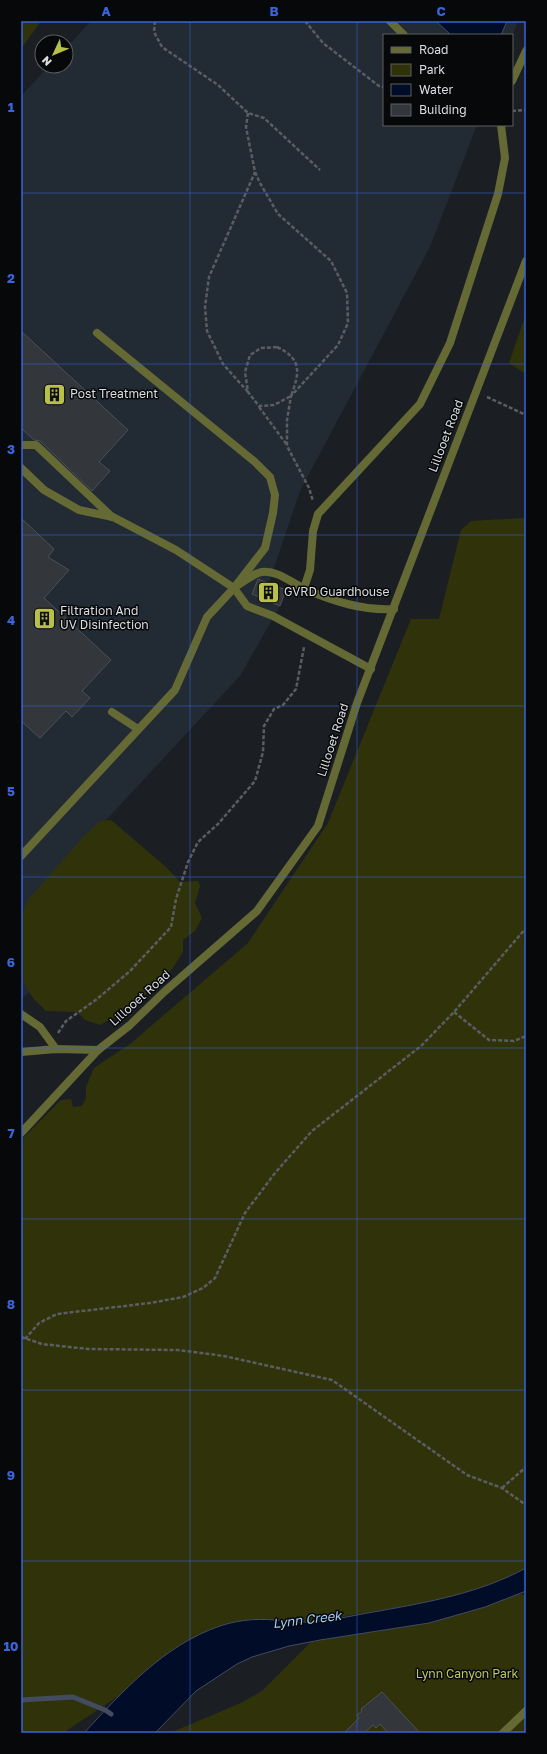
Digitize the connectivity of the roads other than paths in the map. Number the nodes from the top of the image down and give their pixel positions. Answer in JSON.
{"nodes":[{"id":1,"x":390,"y":21,"type":"edge"},
{"id":2,"x":403,"y":34,"type":"edge"},
{"id":3,"x":526,"y":51,"type":"edge"},
{"id":4,"x":513,"y":79,"type":"edge"},
{"id":5,"x":500,"y":126,"type":"edge"},
{"id":6,"x":526,"y":261,"type":"edge"},
{"id":7,"x":97,"y":333,"type":"dead end"},
{"id":8,"x":21,"y":445,"type":"edge"},
{"id":9,"x":21,"y":468,"type":"edge"},
{"id":10,"x":113,"y":517,"type":"junction"},
{"id":11,"x":234,"y":588,"type":"junction"},
{"id":12,"x":304,"y":588,"type":"junction"},
{"id":13,"x":394,"y":609,"type":"junction"},
{"id":14,"x":371,"y":669,"type":"junction"},
{"id":15,"x":112,"y":712,"type":"dead end"},
{"id":16,"x":138,"y":729,"type":"junction"},
{"id":17,"x":21,"y":856,"type":"edge"},
{"id":18,"x":21,"y":1014,"type":"edge"},
{"id":19,"x":56,"y":1049,"type":"junction"},
{"id":20,"x":98,"y":1050,"type":"junction"},
{"id":21,"x":21,"y":1052,"type":"edge"},
{"id":22,"x":21,"y":1133,"type":"edge"},
{"id":23,"x":526,"y":1711,"type":"edge"},
{"id":24,"x":503,"y":1733,"type":"edge"}],
"edges":[{"from":1,"to":2,"type":"street"},
{"from":3,"to":4,"type":"street"},
{"from":5,"to":12,"type":"street"},
{"from":6,"to":13,"type":"street","name":"Lillooet Road"},
{"from":7,"to":11,"type":"street"},
{"from":8,"to":10,"type":"street"},
{"from":9,"to":10,"type":"street"},
{"from":10,"to":11,"type":"street"},
{"from":11,"to":12,"type":"street"},
{"from":11,"to":14,"type":"street"},
{"from":11,"to":16,"type":"street"},
{"from":12,"to":13,"type":"street"},
{"from":13,"to":14,"type":"street","name":"Lillooet Road"},
{"from":14,"to":20,"type":"street","name":"Lillooet Road"},
{"from":15,"to":16,"type":"street"},
{"from":16,"to":17,"type":"street"},
{"from":18,"to":19,"type":"street"},
{"from":19,"to":20,"type":"street"},
{"from":19,"to":21,"type":"street"},
{"from":20,"to":22,"type":"street","name":"Lillooet Road"},
{"from":23,"to":24,"type":"street"}]}
